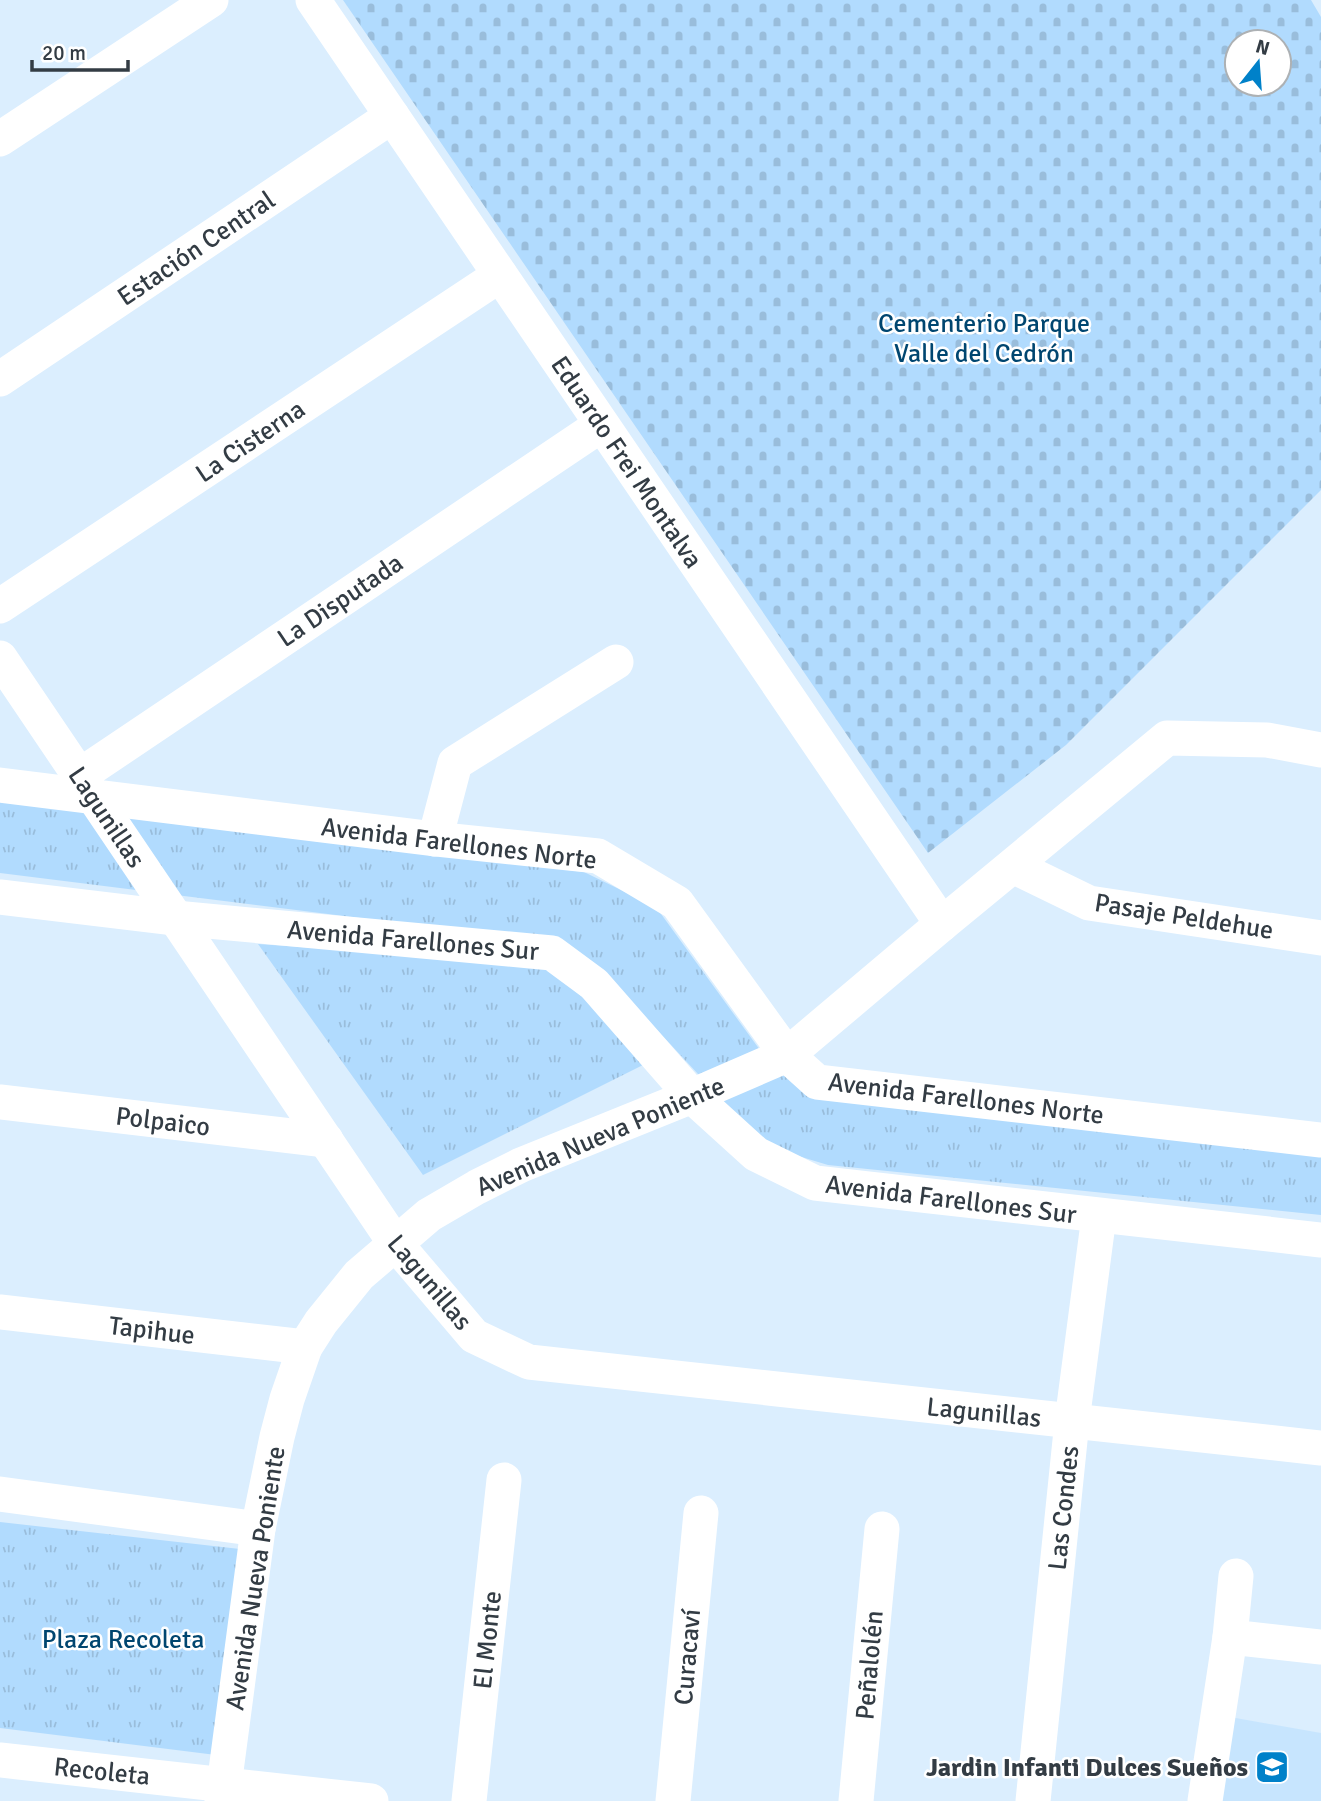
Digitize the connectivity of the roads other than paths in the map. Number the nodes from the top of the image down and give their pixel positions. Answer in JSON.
{"nodes":[{"id":1,"x":211,"y":0,"type":"edge"},
{"id":2,"x":313,"y":0,"type":"edge"},
{"id":3,"x":392,"y":116,"type":"junction"},
{"id":4,"x":0,"y":139,"type":"edge"},
{"id":5,"x":500,"y":275,"type":"junction"},
{"id":6,"x":0,"y":379,"type":"edge"},
{"id":7,"x":601,"y":425,"type":"junction"},
{"id":8,"x":0,"y":606,"type":"edge"},
{"id":9,"x":0,"y":658,"type":"edge"},
{"id":10,"x":616,"y":662,"type":"dead end"},
{"id":11,"x":1321,"y":750,"type":"edge"},
{"id":12,"x":0,"y":786,"type":"edge"},
{"id":13,"x":86,"y":786,"type":"junction"},
{"id":14,"x":435,"y":839,"type":"junction"},
{"id":15,"x":1013,"y":866,"type":"junction"},
{"id":16,"x":0,"y":897,"type":"edge"},
{"id":17,"x":176,"y":918,"type":"junction"},
{"id":18,"x":942,"y":924,"type":"junction"},
{"id":19,"x":1321,"y":938,"type":"edge"},
{"id":20,"x":787,"y":1055,"type":"junction"},
{"id":21,"x":692,"y":1096,"type":"junction"},
{"id":22,"x":0,"y":1102,"type":"edge"},
{"id":23,"x":326,"y":1140,"type":"junction"},
{"id":24,"x":1321,"y":1140,"type":"edge"},
{"id":25,"x":1100,"y":1216,"type":"junction"},
{"id":26,"x":1321,"y":1240,"type":"edge"},
{"id":27,"x":395,"y":1243,"type":"junction"},
{"id":28,"x":0,"y":1312,"type":"edge"},
{"id":29,"x":304,"y":1348,"type":"junction"},
{"id":30,"x":1072,"y":1422,"type":"junction"},
{"id":31,"x":1321,"y":1448,"type":"edge"},
{"id":32,"x":504,"y":1480,"type":"dead end"},
{"id":33,"x":0,"y":1494,"type":"edge"},
{"id":34,"x":701,"y":1513,"type":"dead end"},
{"id":35,"x":258,"y":1529,"type":"junction"},
{"id":36,"x":882,"y":1529,"type":"dead end"},
{"id":37,"x":1236,"y":1576,"type":"dead end"},
{"id":38,"x":1230,"y":1637,"type":"junction"},
{"id":39,"x":1321,"y":1647,"type":"edge"},
{"id":40,"x":0,"y":1760,"type":"edge"},
{"id":41,"x":223,"y":1793,"type":"edge"},
{"id":42,"x":371,"y":1801,"type":"edge"},
{"id":43,"x":469,"y":1801,"type":"edge"},
{"id":44,"x":673,"y":1801,"type":"edge"},
{"id":45,"x":856,"y":1801,"type":"edge"},
{"id":46,"x":1033,"y":1801,"type":"edge"},
{"id":47,"x":1205,"y":1801,"type":"edge"}],
"edges":[{"from":1,"to":4,"type":"street"},
{"from":2,"to":3,"type":"street","name":"Eduardo Frei Montalva"},
{"from":3,"to":5,"type":"street","name":"Eduardo Frei Montalva"},
{"from":3,"to":6,"type":"street","name":"Estación Central"},
{"from":5,"to":7,"type":"street","name":"Eduardo Frei Montalva"},
{"from":5,"to":8,"type":"street","name":"La Cisterna"},
{"from":7,"to":13,"type":"street","name":"La Disputada"},
{"from":7,"to":18,"type":"street","name":"Eduardo Frei Montalva"},
{"from":9,"to":13,"type":"street","name":"Lagunillas"},
{"from":10,"to":14,"type":"street"},
{"from":11,"to":15,"type":"street","name":"Avenida Nueva Poniente"},
{"from":12,"to":13,"type":"street","name":"Avenida Farellones Norte"},
{"from":13,"to":14,"type":"street","name":"Avenida Farellones Norte"},
{"from":13,"to":17,"type":"street","name":"Lagunillas"},
{"from":14,"to":20,"type":"street","name":"Avenida Farellones Norte"},
{"from":15,"to":18,"type":"street","name":"Avenida Nueva Poniente"},
{"from":15,"to":19,"type":"street","name":"Pasaje Peldehue"},
{"from":16,"to":17,"type":"street","name":"Avenida Farellones Sur"},
{"from":17,"to":21,"type":"street","name":"Avenida Farellones Sur"},
{"from":17,"to":23,"type":"street","name":"Lagunillas"},
{"from":18,"to":20,"type":"street","name":"Avenida Nueva Poniente"},
{"from":20,"to":21,"type":"street","name":"Avenida Nueva Poniente"},
{"from":20,"to":24,"type":"street","name":"Avenida Farellones Norte"},
{"from":21,"to":25,"type":"street","name":"Avenida Farellones Sur"},
{"from":21,"to":27,"type":"street","name":"Avenida Nueva Poniente"},
{"from":22,"to":23,"type":"street","name":"Polpaico"},
{"from":23,"to":27,"type":"street","name":"Lagunillas"},
{"from":25,"to":26,"type":"street","name":"Avenida Farellones Sur"},
{"from":25,"to":30,"type":"street","name":"Las Condes"},
{"from":27,"to":29,"type":"street","name":"Avenida Nueva Poniente"},
{"from":27,"to":30,"type":"street","name":"Lagunillas"},
{"from":28,"to":29,"type":"street","name":"Tapihue"},
{"from":29,"to":35,"type":"street","name":"Avenida Nueva Poniente"},
{"from":30,"to":31,"type":"street","name":"Lagunillas"},
{"from":30,"to":46,"type":"street","name":"Las Condes"},
{"from":32,"to":43,"type":"street","name":"El Monte"},
{"from":33,"to":35,"type":"street"},
{"from":34,"to":44,"type":"street","name":"Curacaví"},
{"from":35,"to":41,"type":"street","name":"Avenida Nueva Poniente"},
{"from":36,"to":45,"type":"street","name":"Peñalolén"},
{"from":37,"to":38,"type":"street"},
{"from":38,"to":39,"type":"street"},
{"from":38,"to":47,"type":"street"},
{"from":40,"to":41,"type":"street","name":"Recoleta"},
{"from":41,"to":42,"type":"street","name":"Recoleta"}]}
